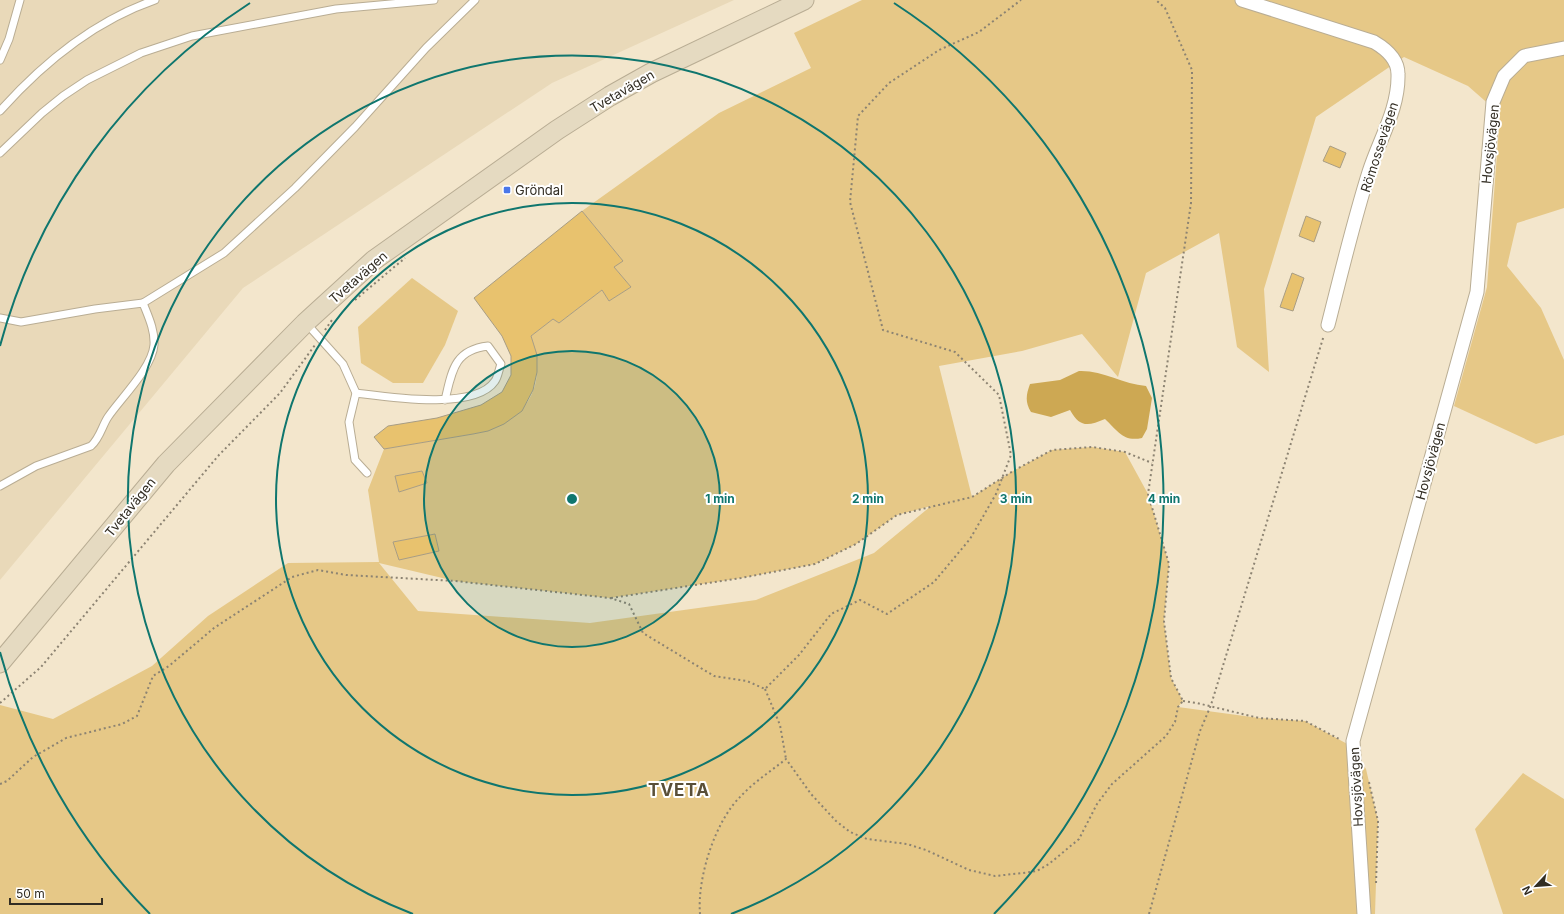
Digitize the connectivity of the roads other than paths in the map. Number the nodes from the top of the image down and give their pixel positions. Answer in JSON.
{"nodes":[{"id":1,"x":20,"y":0,"type":"edge"},
{"id":2,"x":154,"y":0,"type":"edge"},
{"id":3,"x":434,"y":0,"type":"edge"},
{"id":4,"x":475,"y":0,"type":"edge"},
{"id":5,"x":804,"y":0,"type":"edge"},
{"id":6,"x":1242,"y":0,"type":"edge"},
{"id":7,"x":1564,"y":48,"type":"edge"},
{"id":8,"x":0,"y":60,"type":"edge"},
{"id":9,"x":0,"y":111,"type":"edge"},
{"id":10,"x":0,"y":154,"type":"edge"},
{"id":11,"x":143,"y":303,"type":"junction"},
{"id":12,"x":0,"y":318,"type":"edge"},
{"id":13,"x":305,"y":323,"type":"junction"},
{"id":14,"x":1328,"y":325,"type":"road end"},
{"id":15,"x":356,"y":392,"type":"junction"},
{"id":16,"x":445,"y":400,"type":"junction"},
{"id":17,"x":367,"y":473,"type":"dead end"},
{"id":18,"x":0,"y":486,"type":"edge"},
{"id":19,"x":0,"y":663,"type":"edge"},
{"id":20,"x":1364,"y":914,"type":"edge"}],
"edges":[{"from":1,"to":8,"type":"lane"},
{"from":2,"to":9,"type":"lane"},
{"from":3,"to":10,"type":"lane"},
{"from":4,"to":11,"type":"lane"},
{"from":5,"to":13,"type":"main road","name":"Tvetavägen"},
{"from":6,"to":14,"type":"street","name":"Römossevägen"},
{"from":7,"to":20,"type":"street","name":"Hovsjövägen"},
{"from":11,"to":12,"type":"lane"},
{"from":11,"to":18,"type":"lane"},
{"from":13,"to":15,"type":"lane"},
{"from":13,"to":19,"type":"main road","name":"Tvetavägen"},
{"from":15,"to":16,"type":"lane"},
{"from":15,"to":17,"type":"lane"},
{"from":16,"to":16,"type":"lane"}]}
